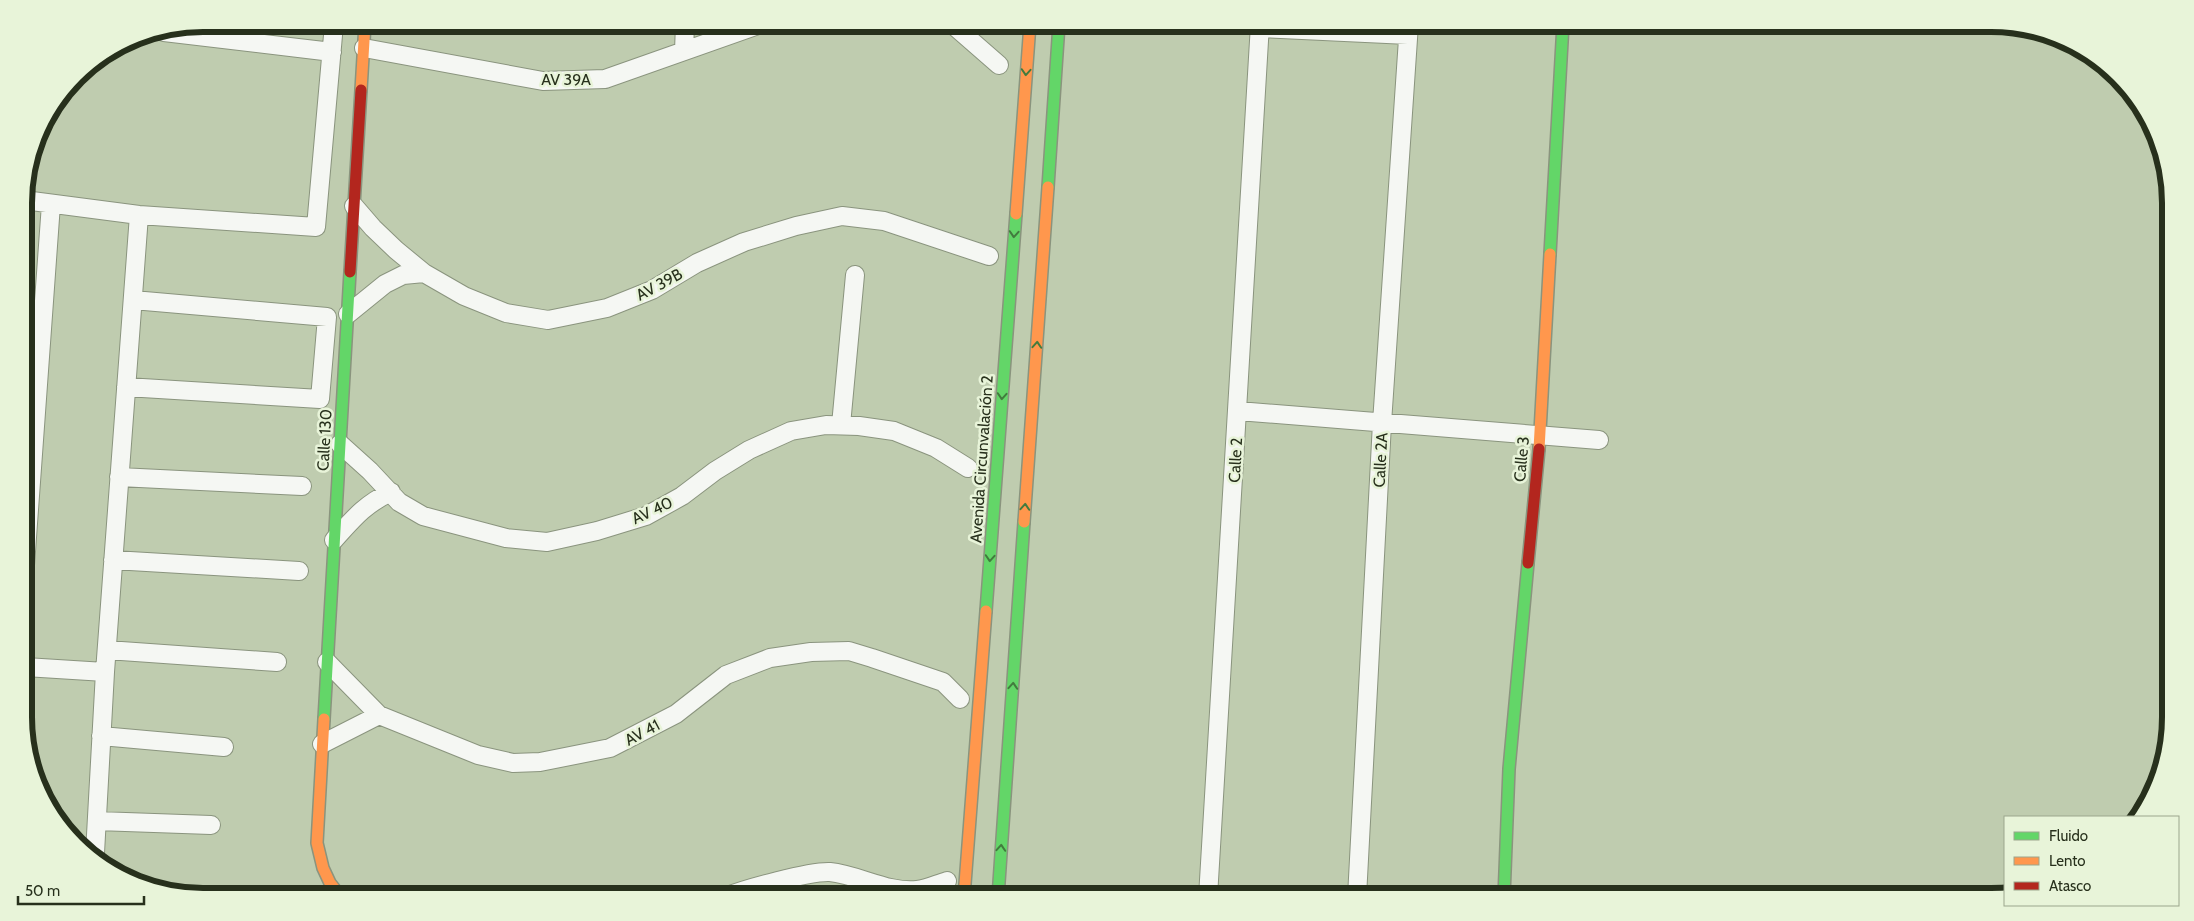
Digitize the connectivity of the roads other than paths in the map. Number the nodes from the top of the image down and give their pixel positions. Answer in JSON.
{"nodes":[{"id":1,"x":333,"y":32,"type":"edge"},
{"id":2,"x":365,"y":32,"type":"edge"},
{"id":3,"x":685,"y":32,"type":"edge"},
{"id":4,"x":737,"y":32,"type":"edge"},
{"id":5,"x":961,"y":32,"type":"edge"},
{"id":6,"x":1029,"y":32,"type":"edge"},
{"id":7,"x":1058,"y":32,"type":"edge"},
{"id":8,"x":1260,"y":32,"type":"edge"},
{"id":9,"x":1409,"y":32,"type":"edge"},
{"id":10,"x":1562,"y":32,"type":"edge"},
{"id":11,"x":181,"y":34,"type":"edge"},
{"id":12,"x":364,"y":48,"type":"junction"},
{"id":13,"x":684,"y":50,"type":"junction"},
{"id":14,"x":332,"y":52,"type":"junction"},
{"id":15,"x":998,"y":65,"type":"dead end"},
{"id":16,"x":33,"y":201,"type":"edge"},
{"id":17,"x":51,"y":204,"type":"junction"},
{"id":18,"x":354,"y":206,"type":"junction"},
{"id":19,"x":139,"y":215,"type":"junction"},
{"id":20,"x":989,"y":256,"type":"dead end"},
{"id":21,"x":424,"y":273,"type":"junction"},
{"id":22,"x":855,"y":275,"type":"dead end"},
{"id":23,"x":133,"y":300,"type":"junction"},
{"id":24,"x":348,"y":314,"type":"junction"},
{"id":25,"x":126,"y":387,"type":"junction"},
{"id":26,"x":1238,"y":411,"type":"junction"},
{"id":27,"x":1382,"y":423,"type":"junction"},
{"id":28,"x":841,"y":425,"type":"junction"},
{"id":29,"x":1540,"y":434,"type":"junction"},
{"id":30,"x":1599,"y":440,"type":"dead end"},
{"id":31,"x":340,"y":444,"type":"junction"},
{"id":32,"x":32,"y":461,"type":"edge"},
{"id":33,"x":968,"y":468,"type":"dead end"},
{"id":34,"x":120,"y":476,"type":"junction"},
{"id":35,"x":302,"y":486,"type":"dead end"},
{"id":36,"x":391,"y":492,"type":"junction"},
{"id":37,"x":334,"y":540,"type":"junction"},
{"id":38,"x":113,"y":560,"type":"junction"},
{"id":39,"x":299,"y":571,"type":"dead end"},
{"id":40,"x":106,"y":650,"type":"junction"},
{"id":41,"x":277,"y":662,"type":"dead end"},
{"id":42,"x":327,"y":662,"type":"junction"},
{"id":43,"x":32,"y":667,"type":"edge"},
{"id":44,"x":105,"y":672,"type":"junction"},
{"id":45,"x":960,"y":698,"type":"dead end"},
{"id":46,"x":379,"y":715,"type":"junction"},
{"id":47,"x":101,"y":736,"type":"junction"},
{"id":48,"x":322,"y":744,"type":"junction"},
{"id":49,"x":224,"y":747,"type":"dead end"},
{"id":50,"x":97,"y":821,"type":"junction"},
{"id":51,"x":212,"y":825,"type":"dead end"},
{"id":52,"x":95,"y":849,"type":"edge"},
{"id":53,"x":946,"y":881,"type":"dead end"},
{"id":54,"x":333,"y":888,"type":"edge"},
{"id":55,"x":755,"y":888,"type":"edge"},
{"id":56,"x":891,"y":888,"type":"edge"},
{"id":57,"x":923,"y":888,"type":"edge"},
{"id":58,"x":965,"y":888,"type":"edge"},
{"id":59,"x":999,"y":888,"type":"edge"},
{"id":60,"x":1209,"y":888,"type":"edge"},
{"id":61,"x":1357,"y":888,"type":"edge"},
{"id":62,"x":1504,"y":888,"type":"edge"}],
"edges":[{"from":1,"to":14,"type":"street"},
{"from":2,"to":12,"type":"main road","name":"Calle 130"},
{"from":3,"to":13,"type":"street"},
{"from":4,"to":13,"type":"street","name":"AV 39A"},
{"from":5,"to":15,"type":"street"},
{"from":6,"to":58,"type":"main road","name":"Avenida Circunvalación 2","one_way":true},
{"from":59,"to":7,"type":"main road","one_way":true},
{"from":8,"to":26,"type":"street","name":"Calle 2"},
{"from":9,"to":27,"type":"street","name":"Calle 2A"},
{"from":10,"to":29,"type":"main road","name":"Calle 3"},
{"from":11,"to":14,"type":"street"},
{"from":12,"to":13,"type":"street","name":"AV 39A"},
{"from":12,"to":18,"type":"main road","name":"Calle 130"},
{"from":14,"to":19,"type":"street"},
{"from":16,"to":17,"type":"street"},
{"from":17,"to":19,"type":"street"},
{"from":17,"to":32,"type":"street"},
{"from":18,"to":21,"type":"street","name":"AV 39B"},
{"from":18,"to":24,"type":"main road","name":"Calle 130"},
{"from":19,"to":23,"type":"street"},
{"from":20,"to":21,"type":"street","name":"AV 39B"},
{"from":21,"to":24,"type":"street"},
{"from":22,"to":28,"type":"street"},
{"from":23,"to":25,"type":"street"},
{"from":23,"to":25,"type":"street"},
{"from":24,"to":31,"type":"main road","name":"Calle 130"},
{"from":25,"to":34,"type":"street"},
{"from":26,"to":27,"type":"street"},
{"from":26,"to":60,"type":"street","name":"Calle 2"},
{"from":27,"to":29,"type":"street"},
{"from":27,"to":61,"type":"street","name":"Calle 2A"},
{"from":28,"to":33,"type":"street","name":"AV 40"},
{"from":28,"to":36,"type":"street","name":"AV 40"},
{"from":29,"to":30,"type":"street"},
{"from":29,"to":62,"type":"main road","name":"Calle 3"},
{"from":31,"to":36,"type":"street","name":"AV 40"},
{"from":31,"to":37,"type":"main road","name":"Calle 130"},
{"from":34,"to":35,"type":"street"},
{"from":34,"to":38,"type":"street"},
{"from":36,"to":37,"type":"street"},
{"from":37,"to":42,"type":"main road","name":"Calle 130"},
{"from":38,"to":39,"type":"street"},
{"from":38,"to":40,"type":"street"},
{"from":40,"to":41,"type":"street"},
{"from":40,"to":44,"type":"street"},
{"from":42,"to":46,"type":"street","name":"AV 41"},
{"from":42,"to":48,"type":"main road","name":"Calle 130"},
{"from":43,"to":44,"type":"street"},
{"from":44,"to":47,"type":"street"},
{"from":45,"to":46,"type":"street","name":"AV 41"},
{"from":46,"to":48,"type":"street"},
{"from":47,"to":49,"type":"street"},
{"from":47,"to":50,"type":"street"},
{"from":48,"to":54,"type":"main road","name":"Calle 130"},
{"from":50,"to":51,"type":"street"},
{"from":50,"to":52,"type":"street"},
{"from":53,"to":57,"type":"street"},
{"from":55,"to":56,"type":"street"}]}
